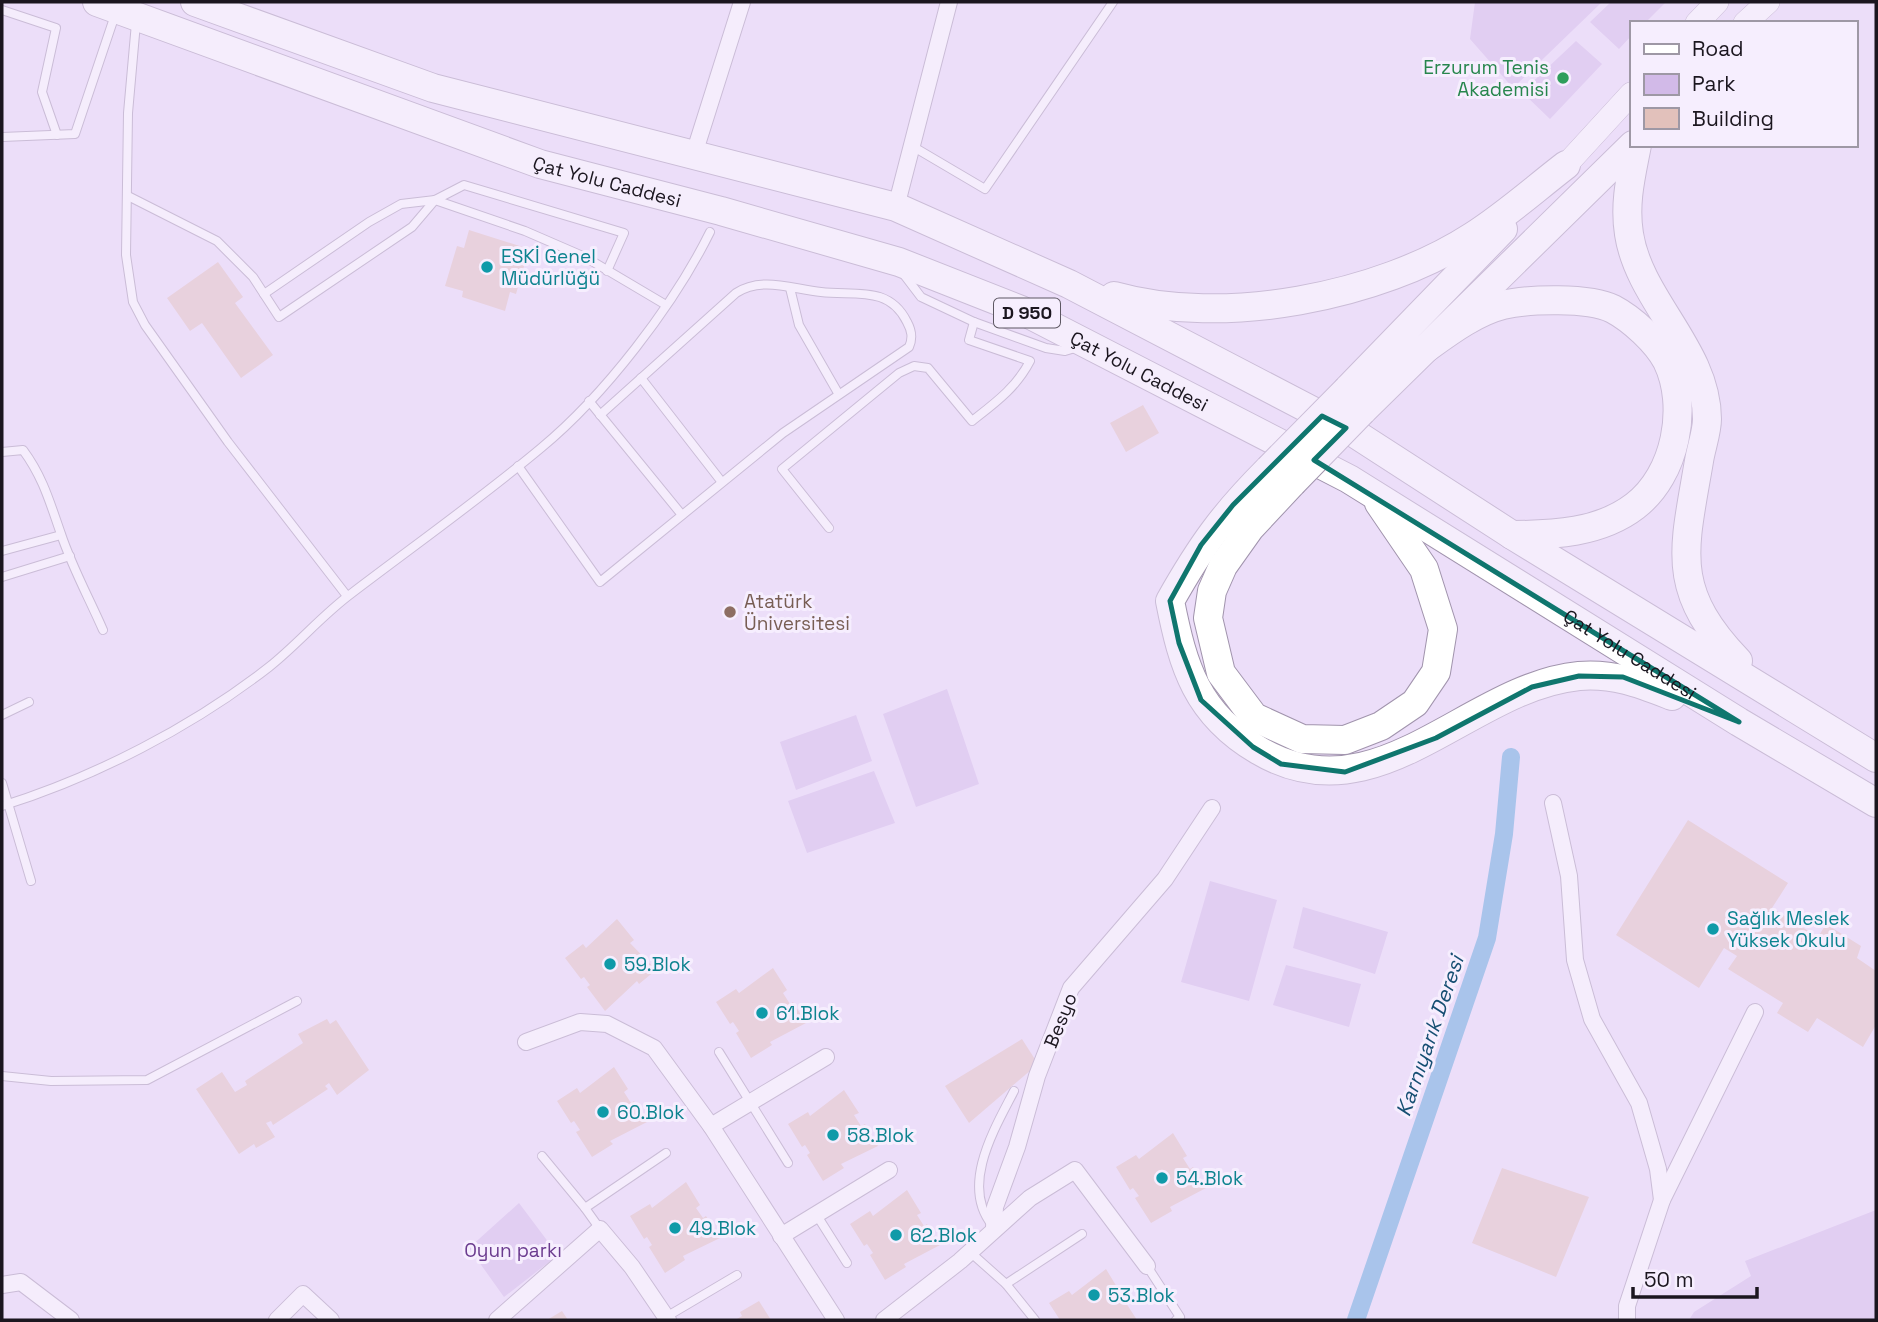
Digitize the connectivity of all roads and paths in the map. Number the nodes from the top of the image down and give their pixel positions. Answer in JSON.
{"nodes":[{"id":1,"x":742,"y":2,"type":"edge"},
{"id":2,"x":949,"y":2,"type":"edge"},
{"id":3,"x":1113,"y":2,"type":"edge"},
{"id":4,"x":1717,"y":2,"type":"edge"},
{"id":5,"x":1768,"y":2,"type":"edge"},
{"id":6,"x":210,"y":4,"type":"edge"},
{"id":7,"x":117,"y":9,"type":"edge"},
{"id":8,"x":2,"y":10,"type":"edge"},
{"id":9,"x":1699,"y":21,"type":"edge"},
{"id":10,"x":1747,"y":21,"type":"edge"},
{"id":11,"x":1630,"y":95,"type":"edge"},
{"id":12,"x":57,"y":135,"type":"junction"},
{"id":13,"x":2,"y":137,"type":"edge"},
{"id":14,"x":912,"y":146,"type":"junction"},
{"id":15,"x":1633,"y":147,"type":"edge"},
{"id":16,"x":1635,"y":147,"type":"edge"},
{"id":17,"x":693,"y":157,"type":"junction"},
{"id":18,"x":1566,"y":165,"type":"junction"},
{"id":19,"x":128,"y":196,"type":"junction"},
{"id":20,"x":435,"y":200,"type":"junction"},
{"id":21,"x":896,"y":207,"type":"junction"},
{"id":22,"x":710,"y":232,"type":"dead end"},
{"id":23,"x":899,"y":262,"type":"junction"},
{"id":24,"x":607,"y":271,"type":"junction"},
{"id":25,"x":1069,"y":284,"type":"junction"},
{"id":26,"x":790,"y":288,"type":"junction"},
{"id":27,"x":264,"y":294,"type":"junction"},
{"id":28,"x":666,"y":305,"type":"junction"},
{"id":29,"x":974,"y":322,"type":"junction"},
{"id":30,"x":1084,"y":342,"type":"junction"},
{"id":31,"x":1415,"y":356,"type":"junction"},
{"id":32,"x":641,"y":379,"type":"junction"},
{"id":33,"x":838,"y":393,"type":"junction"},
{"id":34,"x":1355,"y":400,"type":"junction"},
{"id":35,"x":589,"y":401,"type":"junction"},
{"id":36,"x":600,"y":415,"type":"junction"},
{"id":37,"x":2,"y":452,"type":"edge"},
{"id":38,"x":518,"y":466,"type":"junction"},
{"id":39,"x":1280,"y":476,"type":"junction"},
{"id":40,"x":721,"y":481,"type":"junction"},
{"id":41,"x":1373,"y":495,"type":"junction"},
{"id":42,"x":682,"y":515,"type":"junction"},
{"id":43,"x":829,"y":528,"type":"dead end"},
{"id":44,"x":61,"y":535,"type":"junction"},
{"id":45,"x":1512,"y":535,"type":"junction"},
{"id":46,"x":2,"y":551,"type":"edge"},
{"id":47,"x":70,"y":556,"type":"junction"},
{"id":48,"x":2,"y":578,"type":"edge"},
{"id":49,"x":348,"y":596,"type":"junction"},
{"id":50,"x":103,"y":630,"type":"dead end"},
{"id":51,"x":1764,"y":688,"type":"junction"},
{"id":52,"x":29,"y":702,"type":"dead end"},
{"id":53,"x":2,"y":715,"type":"edge"},
{"id":54,"x":1739,"y":722,"type":"junction"},
{"id":55,"x":1876,"y":758,"type":"edge"},
{"id":56,"x":2,"y":783,"type":"edge"},
{"id":57,"x":1553,"y":803,"type":"dead end"},
{"id":58,"x":1876,"y":803,"type":"edge"},
{"id":59,"x":4,"y":805,"type":"edge"},
{"id":60,"x":1212,"y":808,"type":"dead end"},
{"id":61,"x":32,"y":881,"type":"dead end"},
{"id":62,"x":297,"y":1001,"type":"dead end"},
{"id":63,"x":1755,"y":1012,"type":"dead end"},
{"id":64,"x":526,"y":1042,"type":"dead end"},
{"id":65,"x":719,"y":1052,"type":"dead end"},
{"id":66,"x":826,"y":1057,"type":"dead end"},
{"id":67,"x":2,"y":1076,"type":"edge"},
{"id":68,"x":1014,"y":1091,"type":"dead end"},
{"id":69,"x":750,"y":1103,"type":"junction"},
{"id":70,"x":711,"y":1126,"type":"junction"},
{"id":71,"x":666,"y":1153,"type":"dead end"},
{"id":72,"x":542,"y":1156,"type":"dead end"},
{"id":73,"x":788,"y":1163,"type":"dead end"},
{"id":74,"x":889,"y":1170,"type":"dead end"},
{"id":75,"x":1662,"y":1200,"type":"junction"},
{"id":76,"x":584,"y":1208,"type":"junction"},
{"id":77,"x":816,"y":1214,"type":"junction"},
{"id":78,"x":994,"y":1228,"type":"junction"},
{"id":79,"x":600,"y":1229,"type":"junction"},
{"id":80,"x":1082,"y":1234,"type":"dead end"},
{"id":81,"x":781,"y":1236,"type":"junction"},
{"id":82,"x":970,"y":1252,"type":"junction"},
{"id":83,"x":847,"y":1264,"type":"dead end"},
{"id":84,"x":1147,"y":1266,"type":"joint"},
{"id":85,"x":737,"y":1275,"type":"dead end"},
{"id":86,"x":1006,"y":1284,"type":"junction"},
{"id":87,"x":2,"y":1285,"type":"edge"},
{"id":88,"x":667,"y":1319,"type":"edge"},
{"id":89,"x":71,"y":1320,"type":"edge"},
{"id":90,"x":277,"y":1320,"type":"edge"},
{"id":91,"x":331,"y":1320,"type":"edge"},
{"id":92,"x":497,"y":1320,"type":"edge"},
{"id":93,"x":836,"y":1320,"type":"edge"},
{"id":94,"x":884,"y":1320,"type":"edge"},
{"id":95,"x":1035,"y":1320,"type":"edge"},
{"id":96,"x":1176,"y":1320,"type":"edge"},
{"id":97,"x":1627,"y":1320,"type":"edge"}],
"edges":[{"from":1,"to":17,"type":"street"},
{"from":2,"to":14,"type":"street"},
{"from":3,"to":14,"type":"lane"},
{"from":4,"to":9,"type":"street"},
{"from":5,"to":10,"type":"street"},
{"from":6,"to":17,"type":"highway","name":"Çat Yolu Caddesi","number":"D 950"},
{"from":7,"to":12,"type":"lane"},
{"from":7,"to":19,"type":"lane"},
{"from":7,"to":23,"type":"highway","name":"Çat Yolu Caddesi","number":"D 950"},
{"from":8,"to":12,"type":"lane"},
{"from":11,"to":18,"type":"street"},
{"from":12,"to":13,"type":"lane"},
{"from":14,"to":21,"type":"street"},
{"from":15,"to":31,"type":"highway"},
{"from":16,"to":51,"type":"highway"},
{"from":17,"to":21,"type":"highway","name":"Çat Yolu Caddesi","number":"D 950"},
{"from":18,"to":25,"type":"highway"},
{"from":18,"to":34,"type":"highway"},
{"from":19,"to":27,"type":"lane"},
{"from":19,"to":49,"type":"lane"},
{"from":20,"to":24,"type":"lane"},
{"from":20,"to":24,"type":"lane"},
{"from":20,"to":27,"type":"lane"},
{"from":20,"to":27,"type":"lane"},
{"from":21,"to":25,"type":"highway","name":"Çat Yolu Caddesi","number":"D 950"},
{"from":22,"to":28,"type":"lane"},
{"from":23,"to":29,"type":"lane"},
{"from":23,"to":30,"type":"highway","name":"Çat Yolu Caddesi","number":"D 950"},
{"from":24,"to":28,"type":"lane"},
{"from":25,"to":45,"type":"highway","name":"Çat Yolu Caddesi","number":"D 950"},
{"from":26,"to":32,"type":"lane"},
{"from":26,"to":33,"type":"lane"},
{"from":26,"to":33,"type":"lane"},
{"from":28,"to":35,"type":"lane"},
{"from":29,"to":30,"type":"lane"},
{"from":29,"to":43,"type":"lane"},
{"from":30,"to":41,"type":"highway","name":"Çat Yolu Caddesi","number":"D 950"},
{"from":31,"to":34,"type":"highway"},
{"from":31,"to":45,"type":"highway"},
{"from":32,"to":36,"type":"lane"},
{"from":32,"to":40,"type":"lane"},
{"from":33,"to":40,"type":"lane"},
{"from":34,"to":39,"type":"highway","bridge":true},
{"from":35,"to":36,"type":"lane"},
{"from":35,"to":38,"type":"lane"},
{"from":36,"to":42,"type":"lane"},
{"from":37,"to":44,"type":"lane"},
{"from":38,"to":42,"type":"lane"},
{"from":38,"to":49,"type":"lane"},
{"from":39,"to":41,"type":"highway"},
{"from":39,"to":54,"type":"highway"},
{"from":40,"to":42,"type":"lane"},
{"from":41,"to":54,"type":"highway","name":"Çat Yolu Caddesi","number":"D 950"},
{"from":44,"to":46,"type":"lane"},
{"from":44,"to":47,"type":"lane"},
{"from":45,"to":51,"type":"highway","name":"Çat Yolu Caddesi","number":"D 950"},
{"from":47,"to":48,"type":"lane"},
{"from":47,"to":50,"type":"lane"},
{"from":49,"to":59,"type":"lane"},
{"from":51,"to":55,"type":"highway","name":"Çat Yolu Caddesi","number":"D 950"},
{"from":52,"to":53,"type":"lane"},
{"from":54,"to":58,"type":"highway","name":"Çat Yolu Caddesi","number":"D 950"},
{"from":56,"to":59,"type":"lane"},
{"from":57,"to":75,"type":"street"},
{"from":59,"to":61,"type":"lane"},
{"from":60,"to":78,"type":"street","name":"Besyo"},
{"from":62,"to":67,"type":"lane"},
{"from":63,"to":75,"type":"street"},
{"from":64,"to":70,"type":"street"},
{"from":65,"to":69,"type":"lane"},
{"from":66,"to":69,"type":"street"},
{"from":68,"to":78,"type":"lane"},
{"from":69,"to":70,"type":"street"},
{"from":69,"to":73,"type":"lane"},
{"from":70,"to":81,"type":"street"},
{"from":71,"to":76,"type":"lane"},
{"from":72,"to":76,"type":"lane"},
{"from":74,"to":77,"type":"street"},
{"from":75,"to":97,"type":"street"},
{"from":76,"to":79,"type":"lane"},
{"from":77,"to":81,"type":"street"},
{"from":77,"to":83,"type":"lane"},
{"from":78,"to":82,"type":"street"},
{"from":78,"to":84,"type":"street"},
{"from":79,"to":88,"type":"street"},
{"from":79,"to":92,"type":"street"},
{"from":80,"to":86,"type":"lane"},
{"from":81,"to":93,"type":"street"},
{"from":82,"to":86,"type":"lane"},
{"from":82,"to":94,"type":"street"},
{"from":84,"to":96,"type":"lane"},
{"from":85,"to":88,"type":"lane"},
{"from":86,"to":95,"type":"lane"},
{"from":87,"to":89,"type":"street"},
{"from":90,"to":91,"type":"street"}]}
